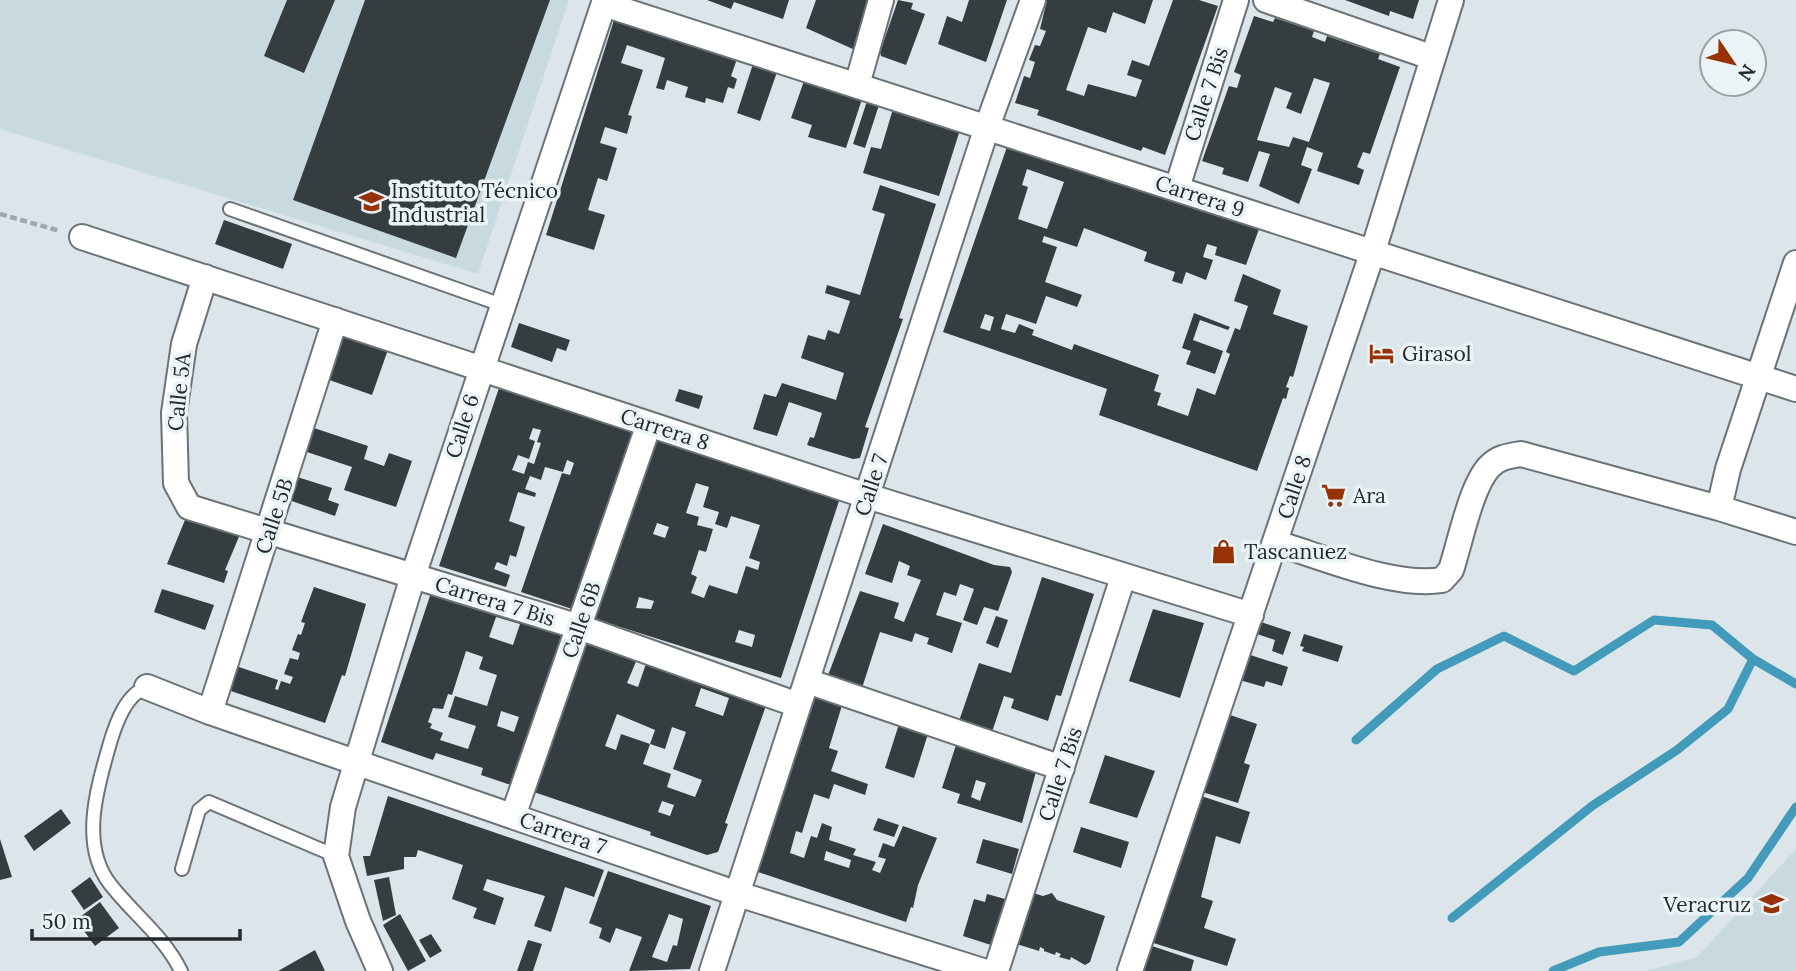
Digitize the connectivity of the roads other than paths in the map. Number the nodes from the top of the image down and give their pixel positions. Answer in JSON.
{"nodes":[{"id":1,"x":881,"y":0,"type":"edge"},
{"id":2,"x":1033,"y":0,"type":"edge"},
{"id":3,"x":1236,"y":0,"type":"edge"},
{"id":4,"x":1266,"y":0,"type":"edge"},
{"id":5,"x":1451,"y":0,"type":"edge"},
{"id":6,"x":604,"y":2,"type":"edge"},
{"id":7,"x":1431,"y":57,"type":"junction"},
{"id":8,"x":857,"y":85,"type":"junction"},
{"id":9,"x":987,"y":127,"type":"junction"},
{"id":10,"x":1177,"y":188,"type":"junction"},
{"id":11,"x":230,"y":209,"type":"dead end"},
{"id":12,"x":82,"y":237,"type":"road end"},
{"id":13,"x":1373,"y":251,"type":"junction"},
{"id":14,"x":1796,"y":263,"type":"edge"},
{"id":15,"x":205,"y":277,"type":"junction"},
{"id":16,"x":502,"y":305,"type":"junction"},
{"id":17,"x":335,"y":320,"type":"junction"},
{"id":18,"x":481,"y":368,"type":"junction"},
{"id":19,"x":1757,"y":376,"type":"junction"},
{"id":20,"x":1796,"y":388,"type":"edge"},
{"id":21,"x":649,"y":424,"type":"junction"},
{"id":22,"x":867,"y":496,"type":"junction"},
{"id":23,"x":189,"y":507,"type":"joint"},
{"id":24,"x":1719,"y":508,"type":"junction"},
{"id":25,"x":269,"y":531,"type":"junction"},
{"id":26,"x":1796,"y":531,"type":"edge"},
{"id":27,"x":1276,"y":543,"type":"junction"},
{"id":28,"x":413,"y":576,"type":"junction"},
{"id":29,"x":1123,"y":577,"type":"junction"},
{"id":30,"x":1251,"y":615,"type":"junction"},
{"id":31,"x":579,"y":627,"type":"junction"},
{"id":32,"x":807,"y":681,"type":"junction"},
{"id":33,"x":147,"y":687,"type":"joint"},
{"id":34,"x":798,"y":705,"type":"junction"},
{"id":35,"x":210,"y":712,"type":"junction"},
{"id":36,"x":355,"y":762,"type":"junction"},
{"id":37,"x":1062,"y":768,"type":"junction"},
{"id":38,"x":513,"y":816,"type":"junction"},
{"id":39,"x":336,"y":856,"type":"junction"},
{"id":40,"x":182,"y":869,"type":"dead end"},
{"id":41,"x":738,"y":894,"type":"junction"},
{"id":42,"x":181,"y":971,"type":"edge"},
{"id":43,"x":380,"y":971,"type":"edge"},
{"id":44,"x":712,"y":971,"type":"edge"},
{"id":45,"x":983,"y":971,"type":"edge"},
{"id":46,"x":996,"y":971,"type":"edge"},
{"id":47,"x":1130,"y":971,"type":"edge"}],
"edges":[{"from":1,"to":8,"type":"street"},
{"from":2,"to":9,"type":"street","name":"Calle 7"},
{"from":3,"to":10,"type":"street","name":"Calle 7 Bis"},
{"from":4,"to":7,"type":"street"},
{"from":5,"to":7,"type":"street","name":"Calle 8"},
{"from":6,"to":8,"type":"street","name":"Carrera 9"},
{"from":6,"to":16,"type":"street","name":"Calle 6"},
{"from":7,"to":13,"type":"street","name":"Calle 8"},
{"from":8,"to":9,"type":"street","name":"Carrera 9"},
{"from":9,"to":10,"type":"street","name":"Carrera 9"},
{"from":9,"to":22,"type":"street","name":"Calle 7"},
{"from":10,"to":13,"type":"street","name":"Carrera 9"},
{"from":11,"to":16,"type":"lane"},
{"from":12,"to":15,"type":"street","name":"Carrera 8"},
{"from":13,"to":19,"type":"street","name":"Carrera 9"},
{"from":13,"to":27,"type":"street","name":"Calle 8"},
{"from":14,"to":19,"type":"street"},
{"from":15,"to":17,"type":"street","name":"Carrera 8"},
{"from":15,"to":23,"type":"street","name":"Calle 5A"},
{"from":16,"to":18,"type":"street","name":"Calle 6"},
{"from":17,"to":18,"type":"street","name":"Carrera 8"},
{"from":17,"to":25,"type":"street","name":"Calle 5B"},
{"from":18,"to":21,"type":"street","name":"Carrera 8"},
{"from":18,"to":28,"type":"street","name":"Calle 6"},
{"from":19,"to":20,"type":"street","name":"Carrera 9"},
{"from":19,"to":24,"type":"street"},
{"from":21,"to":22,"type":"street","name":"Carrera 8"},
{"from":21,"to":31,"type":"street","name":"Calle 6B"},
{"from":22,"to":29,"type":"street","name":"Carrera 8"},
{"from":22,"to":32,"type":"street","name":"Calle 7"},
{"from":23,"to":25,"type":"street","name":"Carrera 7 Bis"},
{"from":24,"to":26,"type":"street"},
{"from":24,"to":27,"type":"street"},
{"from":25,"to":28,"type":"street","name":"Carrera 7 Bis"},
{"from":25,"to":35,"type":"street","name":"Calle 5B"},
{"from":27,"to":30,"type":"street","name":"Calle 8"},
{"from":28,"to":31,"type":"street","name":"Carrera 7 Bis"},
{"from":28,"to":36,"type":"street","name":"Calle 6"},
{"from":29,"to":30,"type":"street","name":"Carrera 8"},
{"from":29,"to":37,"type":"street","name":"Calle 7 Bis"},
{"from":30,"to":47,"type":"street","name":"Calle 8"},
{"from":31,"to":34,"type":"street","name":"Carrera 7 Bis"},
{"from":31,"to":38,"type":"street","name":"Calle 6B"},
{"from":32,"to":34,"type":"street","name":"Calle 7"},
{"from":32,"to":37,"type":"street"},
{"from":33,"to":35,"type":"street","name":"Carrera 7"},
{"from":33,"to":42,"type":"lane"},
{"from":34,"to":41,"type":"street","name":"Calle 7"},
{"from":35,"to":36,"type":"street","name":"Carrera 7"},
{"from":36,"to":38,"type":"street","name":"Carrera 7"},
{"from":36,"to":39,"type":"street","name":"Calle 6"},
{"from":37,"to":46,"type":"street","name":"Calle 7 Bis"},
{"from":38,"to":41,"type":"street","name":"Carrera 7"},
{"from":39,"to":40,"type":"lane"},
{"from":39,"to":43,"type":"street"},
{"from":41,"to":44,"type":"street","name":"Calle 7"},
{"from":41,"to":45,"type":"street","name":"Carrera 7"}]}
